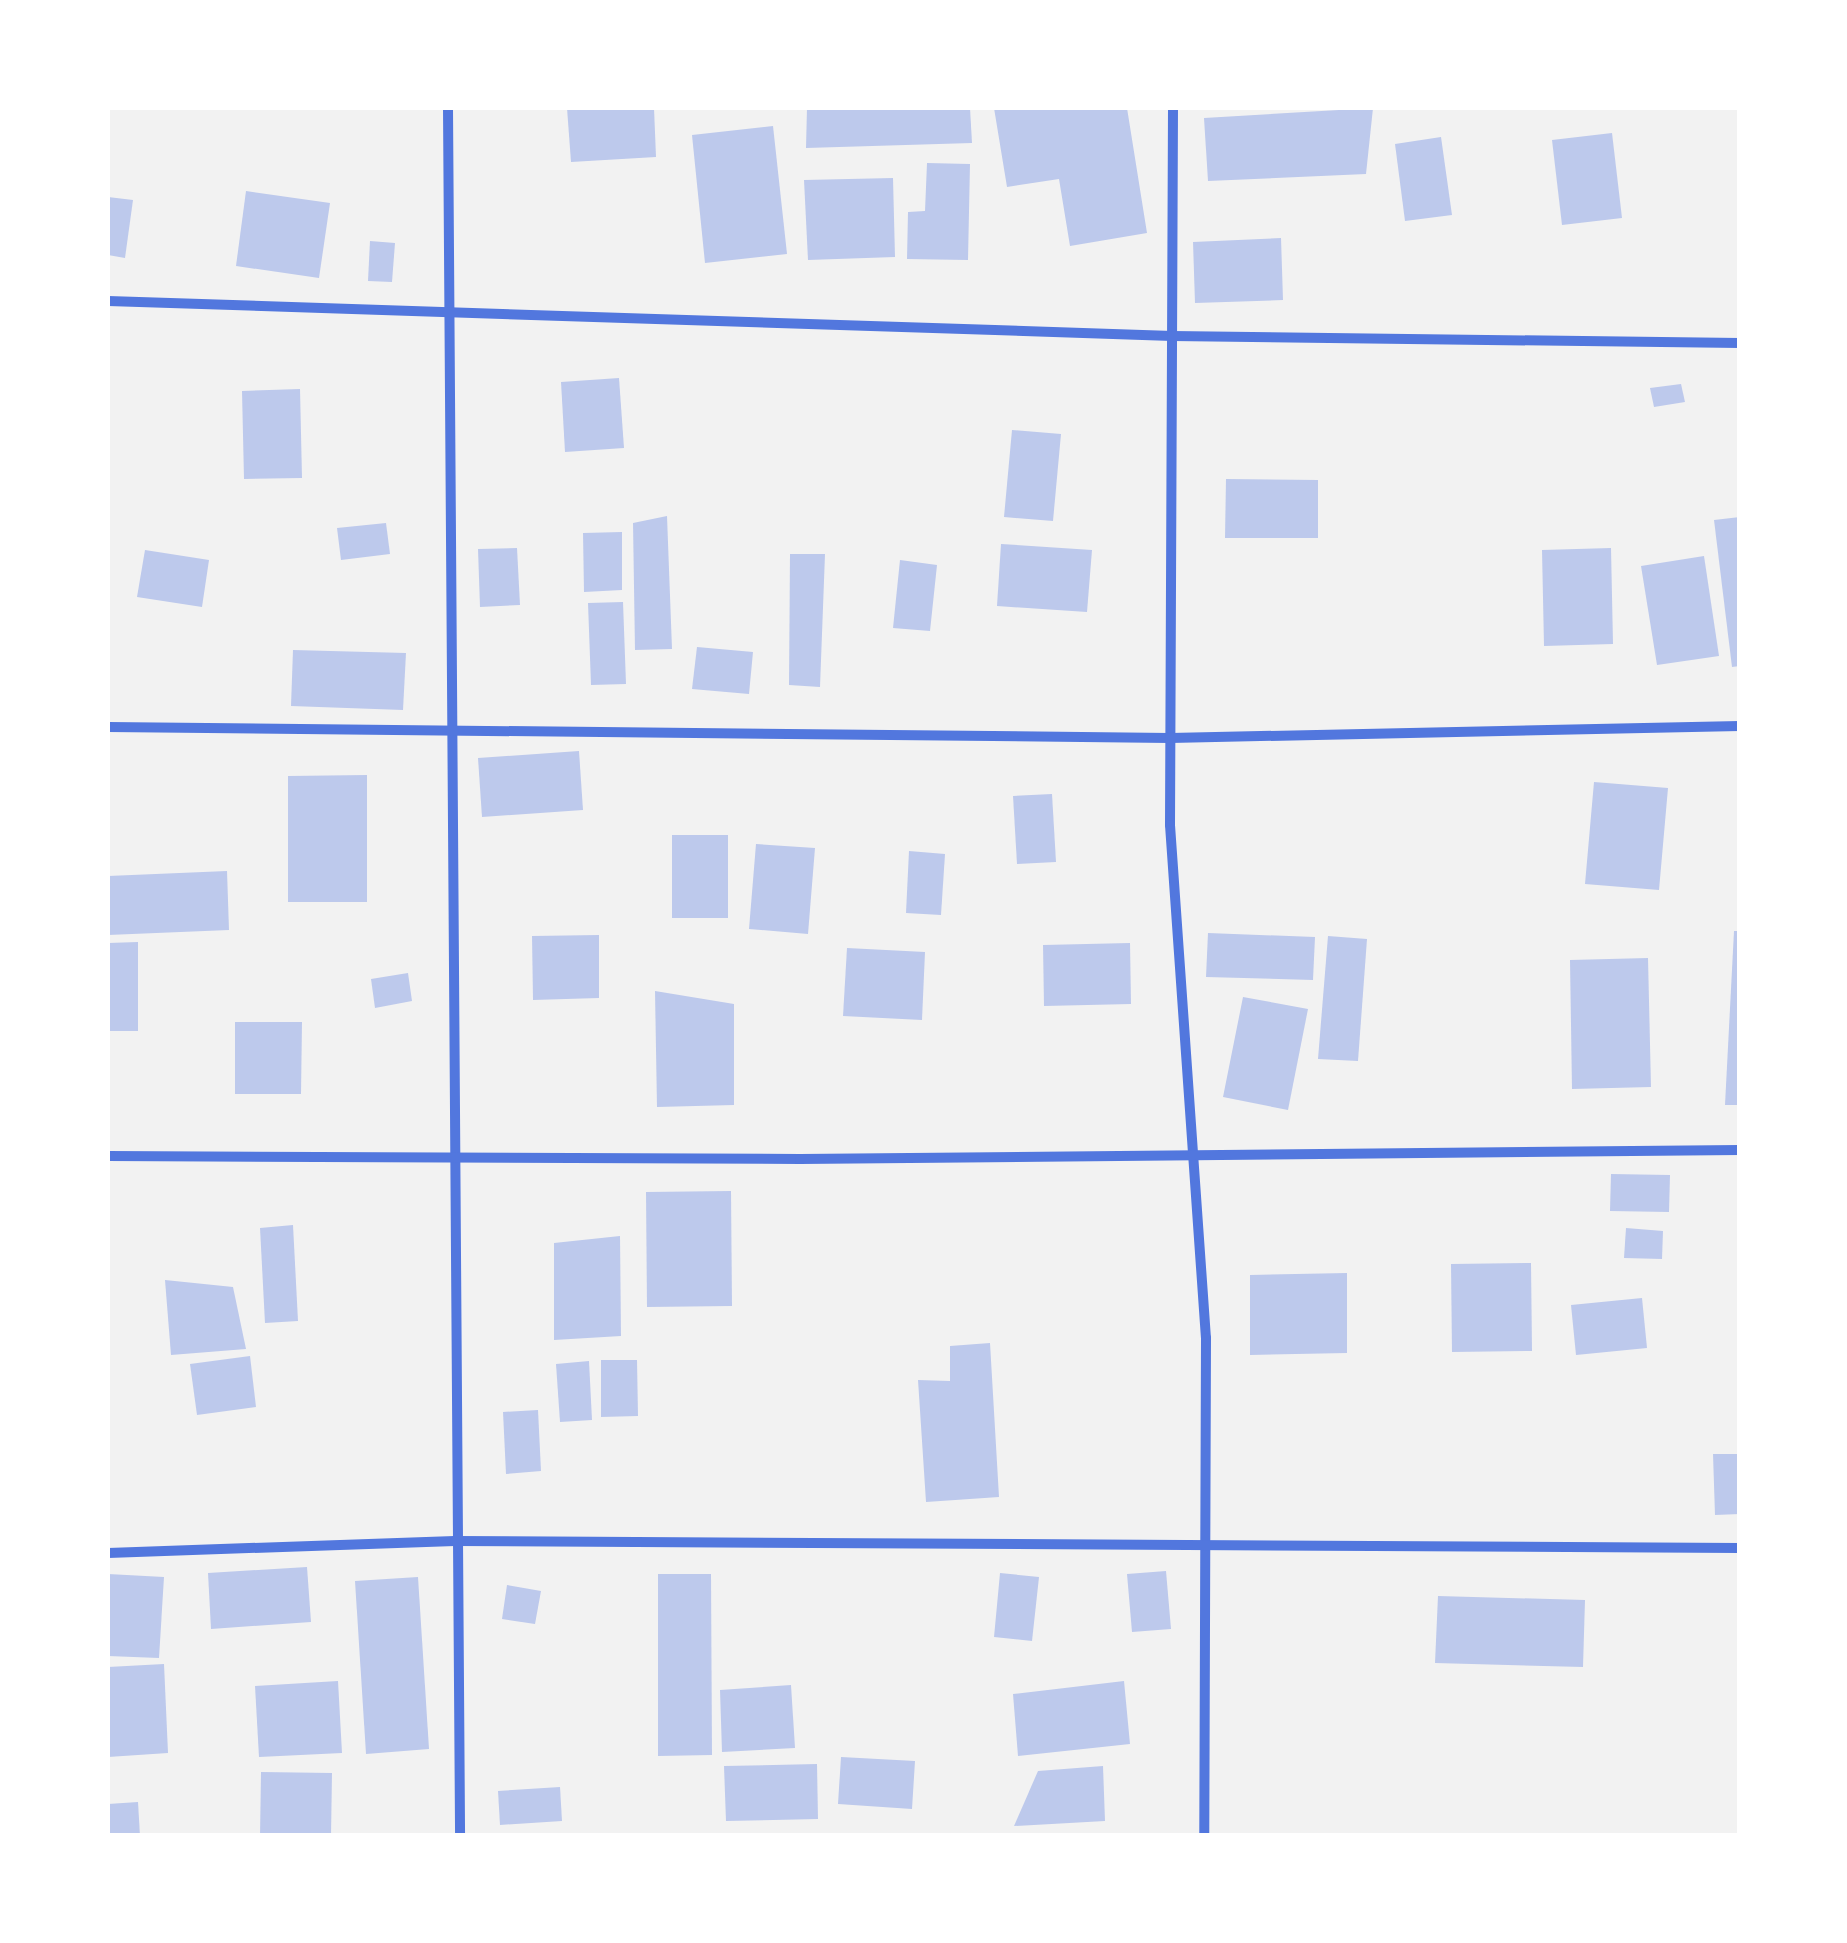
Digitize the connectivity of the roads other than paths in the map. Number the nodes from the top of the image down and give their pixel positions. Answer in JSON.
{"nodes":[{"id":1,"x":448,"y":108,"type":"edge"},
{"id":2,"x":1173,"y":108,"type":"edge"},
{"id":3,"x":108,"y":301,"type":"edge"},
{"id":4,"x":448,"y":314,"type":"junction"},
{"id":5,"x":1172,"y":336,"type":"junction"},
{"id":6,"x":1740,"y":342,"type":"edge"},
{"id":7,"x":1740,"y":726,"type":"edge"},
{"id":8,"x":108,"y":727,"type":"edge"},
{"id":9,"x":450,"y":731,"type":"junction"},
{"id":10,"x":1170,"y":738,"type":"junction"},
{"id":11,"x":1740,"y":1150,"type":"edge"},
{"id":12,"x":108,"y":1156,"type":"edge"},
{"id":13,"x":1193,"y":1156,"type":"junction"},
{"id":14,"x":452,"y":1160,"type":"junction"},
{"id":15,"x":456,"y":1541,"type":"junction"},
{"id":16,"x":1205,"y":1542,"type":"junction"},
{"id":17,"x":1740,"y":1548,"type":"edge"},
{"id":18,"x":108,"y":1553,"type":"edge"},
{"id":19,"x":460,"y":1836,"type":"edge"},
{"id":20,"x":1204,"y":1836,"type":"edge"}],
"edges":[{"from":1,"to":4,"type":"street"},
{"from":2,"to":5,"type":"street"},
{"from":3,"to":4,"type":"street"},
{"from":4,"to":5,"type":"street"},
{"from":4,"to":9,"type":"street"},
{"from":5,"to":6,"type":"street"},
{"from":5,"to":10,"type":"street"},
{"from":7,"to":10,"type":"street"},
{"from":8,"to":9,"type":"street"},
{"from":9,"to":10,"type":"street"},
{"from":9,"to":14,"type":"street"},
{"from":10,"to":13,"type":"street"},
{"from":11,"to":13,"type":"street"},
{"from":12,"to":14,"type":"street"},
{"from":13,"to":14,"type":"street"},
{"from":13,"to":16,"type":"street"},
{"from":14,"to":15,"type":"street"},
{"from":15,"to":16,"type":"street"},
{"from":15,"to":18,"type":"street"},
{"from":15,"to":19,"type":"street"},
{"from":16,"to":17,"type":"street"},
{"from":16,"to":20,"type":"street"}]}
